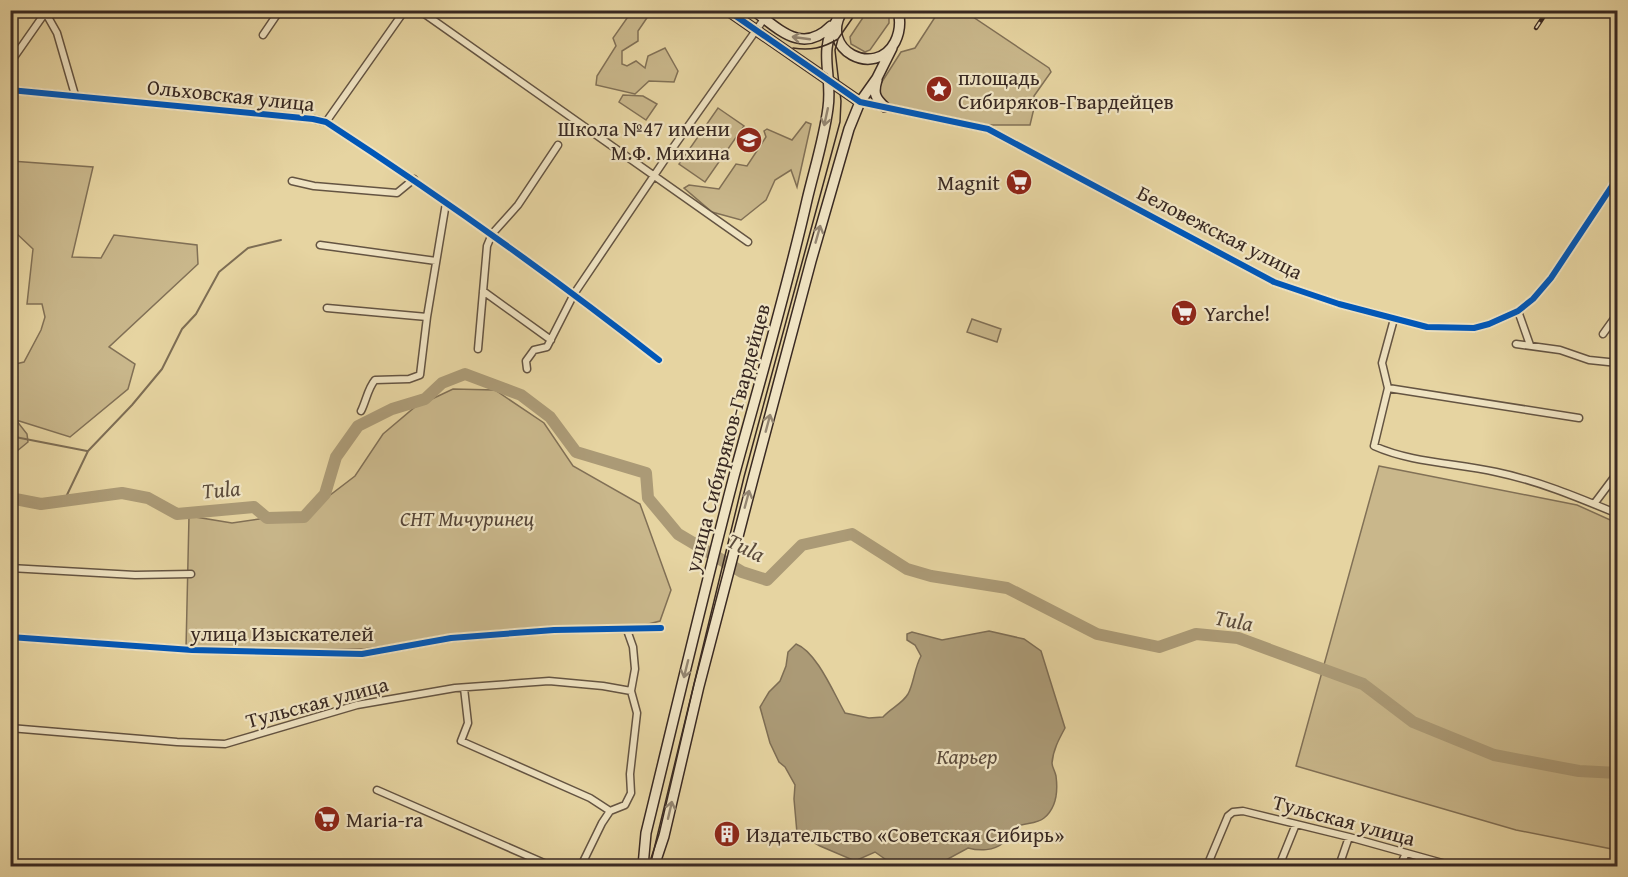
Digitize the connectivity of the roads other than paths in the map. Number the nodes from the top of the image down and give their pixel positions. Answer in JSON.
{"nodes":[{"id":1,"x":280,"y":10,"type":"edge"},
{"id":2,"x":405,"y":10,"type":"edge"},
{"id":3,"x":419,"y":10,"type":"edge"},
{"id":4,"x":727,"y":10,"type":"edge"},
{"id":5,"x":753,"y":10,"type":"edge"},
{"id":6,"x":843,"y":10,"type":"edge"},
{"id":7,"x":898,"y":10,"type":"edge"},
{"id":8,"x":45,"y":12,"type":"edge"},
{"id":9,"x":764,"y":19,"type":"junction"},
{"id":10,"x":837,"y":20,"type":"junction"},
{"id":11,"x":756,"y":31,"type":"junction"},
{"id":12,"x":264,"y":34,"type":"dead end"},
{"id":13,"x":892,"y":48,"type":"junction"},
{"id":14,"x":10,"y":63,"type":"edge"},
{"id":15,"x":878,"y":78,"type":"junction"},
{"id":16,"x":828,"y":81,"type":"junction"},
{"id":17,"x":10,"y":90,"type":"edge"},
{"id":18,"x":75,"y":95,"type":"junction"},
{"id":19,"x":860,"y":102,"type":"junction"},
{"id":20,"x":885,"y":106,"type":"junction"},
{"id":21,"x":326,"y":122,"type":"junction"},
{"id":22,"x":558,"y":145,"type":"dead end"},
{"id":23,"x":654,"y":176,"type":"junction"},
{"id":24,"x":1617,"y":177,"type":"edge"},
{"id":25,"x":414,"y":179,"type":"junction"},
{"id":26,"x":292,"y":181,"type":"dead end"},
{"id":27,"x":446,"y":203,"type":"junction"},
{"id":28,"x":492,"y":234,"type":"junction"},
{"id":29,"x":748,"y":242,"type":"dead end"},
{"id":30,"x":320,"y":245,"type":"dead end"},
{"id":31,"x":436,"y":261,"type":"junction"},
{"id":32,"x":483,"y":291,"type":"junction"},
{"id":33,"x":574,"y":294,"type":"junction"},
{"id":34,"x":327,"y":308,"type":"dead end"},
{"id":35,"x":1518,"y":311,"type":"junction"},
{"id":36,"x":1617,"y":313,"type":"edge"},
{"id":37,"x":427,"y":317,"type":"junction"},
{"id":38,"x":1394,"y":320,"type":"junction"},
{"id":39,"x":1603,"y":334,"type":"dead end"},
{"id":40,"x":551,"y":340,"type":"junction"},
{"id":41,"x":1516,"y":344,"type":"dead end"},
{"id":42,"x":1530,"y":345,"type":"junction"},
{"id":43,"x":478,"y":349,"type":"dead end"},
{"id":44,"x":659,"y":360,"type":"dead end"},
{"id":45,"x":1617,"y":363,"type":"edge"},
{"id":46,"x":527,"y":369,"type":"dead end"},
{"id":47,"x":1388,"y":388,"type":"junction"},
{"id":48,"x":361,"y":411,"type":"dead end"},
{"id":49,"x":1579,"y":418,"type":"dead end"},
{"id":50,"x":1617,"y":472,"type":"edge"},
{"id":51,"x":1594,"y":504,"type":"junction"},
{"id":52,"x":1617,"y":514,"type":"edge"},
{"id":53,"x":10,"y":568,"type":"edge"},
{"id":54,"x":191,"y":574,"type":"dead end"},
{"id":55,"x":661,"y":628,"type":"dead end"},
{"id":56,"x":627,"y":630,"type":"junction"},
{"id":57,"x":10,"y":637,"type":"edge"},
{"id":58,"x":464,"y":688,"type":"junction"},
{"id":59,"x":631,"y":691,"type":"junction"},
{"id":60,"x":10,"y":728,"type":"edge"},
{"id":61,"x":377,"y":790,"type":"dead end"},
{"id":62,"x":610,"y":811,"type":"junction"},
{"id":63,"x":1296,"y":824,"type":"junction"},
{"id":64,"x":1349,"y":837,"type":"junction"},
{"id":65,"x":1406,"y":853,"type":"junction"},
{"id":66,"x":551,"y":867,"type":"edge"},
{"id":67,"x":581,"y":867,"type":"edge"},
{"id":68,"x":643,"y":867,"type":"edge"},
{"id":69,"x":654,"y":867,"type":"edge"},
{"id":70,"x":1207,"y":867,"type":"edge"},
{"id":71,"x":1279,"y":867,"type":"edge"},
{"id":72,"x":1339,"y":867,"type":"edge"},
{"id":73,"x":1400,"y":867,"type":"edge"},
{"id":74,"x":1453,"y":867,"type":"edge"}],
"edges":[{"from":1,"to":12,"type":"street"},
{"from":2,"to":21,"type":"street"},
{"from":3,"to":23,"type":"street"},
{"from":4,"to":11,"type":"main road"},
{"from":5,"to":9,"type":"main road"},
{"from":6,"to":10,"type":"main road"},
{"from":7,"to":13,"type":"main road"},
{"from":8,"to":14,"type":"street"},
{"from":8,"to":18,"type":"street"},
{"from":10,"to":9,"type":"main road","one_way":true},
{"from":9,"to":11,"type":"street"},
{"from":10,"to":13,"type":"main road"},
{"from":10,"to":16,"type":"main road","name":"улица Сибиряков-Гвардейцев"},
{"from":11,"to":16,"type":"main road"},
{"from":11,"to":23,"type":"street"},
{"from":13,"to":15,"type":"main road","name":"улица Сибиряков-Гвардейцев"},
{"from":15,"to":19,"type":"main road","name":"улица Сибиряков-Гвардейцев"},
{"from":15,"to":20,"type":"main road"},
{"from":16,"to":19,"type":"main road"},
{"from":16,"to":68,"type":"main road","name":"улица Сибиряков-Гвардейцев","one_way":true},
{"from":17,"to":18,"type":"street","name":"Ольховская улица"},
{"from":18,"to":21,"type":"street","name":"Ольховская улица"},
{"from":19,"to":20,"type":"street","name":"Беловежская улица"},
{"from":69,"to":19,"type":"main road","name":"улица Сибиряков-Гвардейцев","one_way":true},
{"from":20,"to":38,"type":"street","name":"Беловежская улица"},
{"from":21,"to":25,"type":"street","name":"Ольховская улица"},
{"from":22,"to":28,"type":"street"},
{"from":23,"to":29,"type":"street"},
{"from":23,"to":33,"type":"street"},
{"from":24,"to":35,"type":"street","name":"Беловежская улица"},
{"from":25,"to":26,"type":"street"},
{"from":25,"to":27,"type":"street","name":"Ольховская улица"},
{"from":27,"to":28,"type":"street","name":"Ольховская улица"},
{"from":27,"to":31,"type":"street"},
{"from":28,"to":32,"type":"street"},
{"from":28,"to":33,"type":"street","name":"Ольховская улица"},
{"from":30,"to":31,"type":"street"},
{"from":31,"to":37,"type":"street"},
{"from":32,"to":40,"type":"street"},
{"from":32,"to":43,"type":"street"},
{"from":33,"to":40,"type":"street"},
{"from":33,"to":44,"type":"street","name":"Ольховская улица"},
{"from":34,"to":37,"type":"street"},
{"from":35,"to":38,"type":"street","name":"Беловежская улица"},
{"from":35,"to":42,"type":"street"},
{"from":36,"to":39,"type":"street"},
{"from":37,"to":48,"type":"street"},
{"from":38,"to":47,"type":"street"},
{"from":40,"to":46,"type":"street"},
{"from":41,"to":42,"type":"street"},
{"from":42,"to":45,"type":"street"},
{"from":47,"to":49,"type":"street"},
{"from":47,"to":51,"type":"street"},
{"from":50,"to":51,"type":"street"},
{"from":51,"to":52,"type":"street"},
{"from":53,"to":54,"type":"street"},
{"from":55,"to":56,"type":"street","name":"улица Изыскателей"},
{"from":56,"to":57,"type":"street","name":"улица Изыскателей"},
{"from":56,"to":59,"type":"street"},
{"from":58,"to":59,"type":"street","name":"Тульская улица"},
{"from":58,"to":60,"type":"street","name":"Тульская улица"},
{"from":58,"to":62,"type":"street"},
{"from":59,"to":62,"type":"street"},
{"from":61,"to":66,"type":"street"},
{"from":62,"to":67,"type":"street"},
{"from":63,"to":64,"type":"street","name":"Тульская улица"},
{"from":63,"to":70,"type":"street","name":"Тульская улица"},
{"from":63,"to":71,"type":"street"},
{"from":64,"to":65,"type":"street","name":"Тульская улица"},
{"from":64,"to":72,"type":"street"},
{"from":65,"to":73,"type":"street"},
{"from":65,"to":74,"type":"street","name":"Тульская улица"}]}
